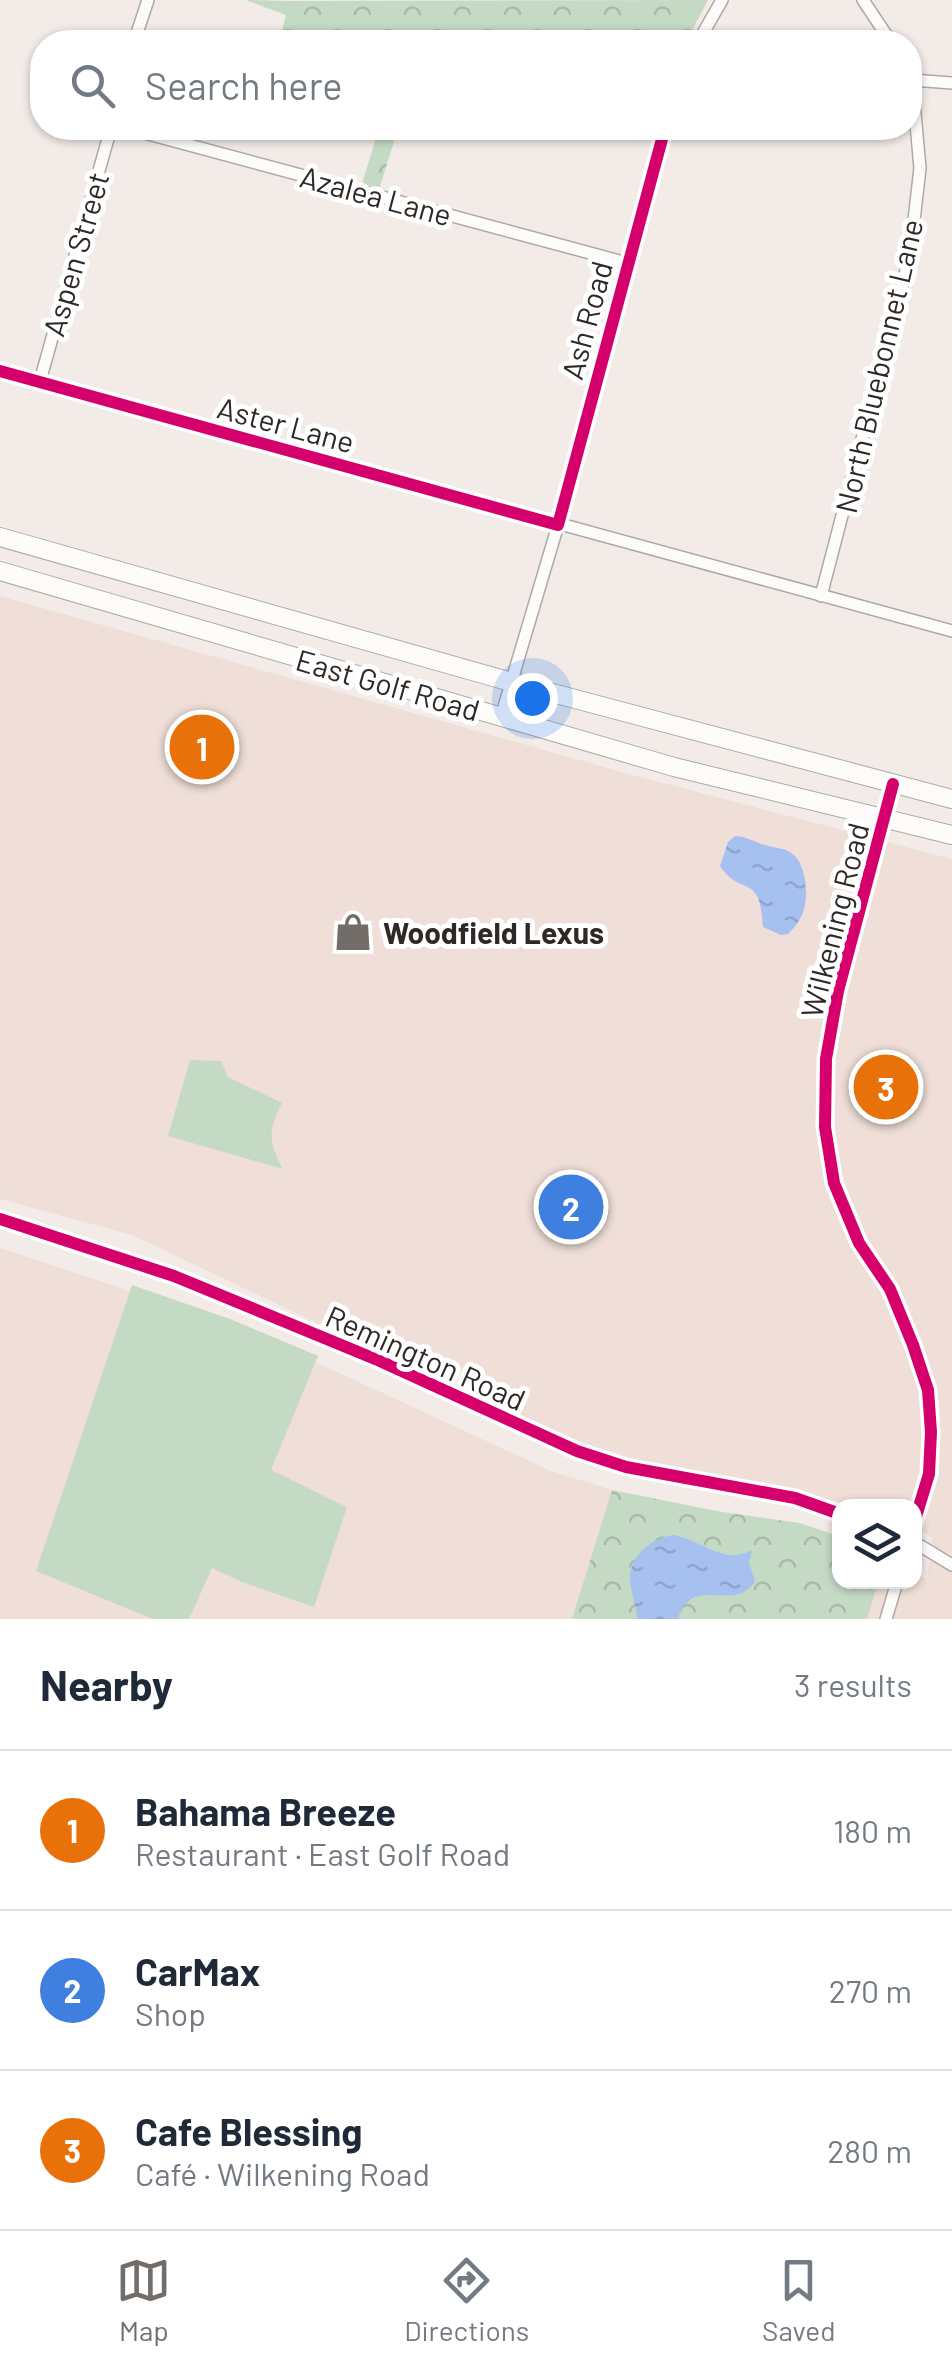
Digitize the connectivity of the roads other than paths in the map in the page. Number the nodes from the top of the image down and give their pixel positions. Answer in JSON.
{"nodes":[{"id":1,"x":148,"y":0,"type":"edge"},
{"id":2,"x":722,"y":0,"type":"edge"},
{"id":3,"x":863,"y":0,"type":"edge"},
{"id":4,"x":138,"y":30,"type":"edge"},
{"id":5,"x":705,"y":30,"type":"edge"},
{"id":6,"x":883,"y":30,"type":"edge"},
{"id":7,"x":922,"y":79,"type":"edge"},
{"id":8,"x":952,"y":83,"type":"edge"},
{"id":9,"x":107,"y":140,"type":"edge"},
{"id":10,"x":170,"y":140,"type":"edge"},
{"id":11,"x":662,"y":140,"type":"edge"},
{"id":12,"x":917,"y":140,"type":"edge"},
{"id":13,"x":627,"y":264,"type":"junction"},
{"id":14,"x":0,"y":371,"type":"edge"},
{"id":15,"x":40,"y":382,"type":"junction"},
{"id":16,"x":558,"y":525,"type":"junction"},
{"id":17,"x":0,"y":537,"type":"edge"},
{"id":18,"x":0,"y":572,"type":"edge"},
{"id":19,"x":821,"y":596,"type":"junction"},
{"id":20,"x":952,"y":631,"type":"edge"},
{"id":21,"x":512,"y":682,"type":"junction"},
{"id":22,"x":501,"y":717,"type":"junction"},
{"id":23,"x":893,"y":784,"type":"junction"},
{"id":24,"x":952,"y":798,"type":"edge"},
{"id":25,"x":885,"y":818,"type":"junction"},
{"id":26,"x":952,"y":835,"type":"edge"},
{"id":27,"x":0,"y":1219,"type":"edge"},
{"id":28,"x":922,"y":1499,"type":"edge"},
{"id":29,"x":832,"y":1511,"type":"edge"},
{"id":30,"x":922,"y":1547,"type":"edge"},
{"id":31,"x":952,"y":1565,"type":"edge"},
{"id":32,"x":896,"y":1589,"type":"edge"},
{"id":33,"x":886,"y":1619,"type":"edge"}],
"edges":[{"from":1,"to":4,"type":"street"},
{"from":2,"to":5,"type":"street"},
{"from":3,"to":6,"type":"street"},
{"from":7,"to":8,"type":"street"},
{"from":9,"to":15,"type":"street","name":"Aspen Street"},
{"from":10,"to":13,"type":"street","name":"Azalea Lane"},
{"from":11,"to":13,"type":"street","name":"Ash Road"},
{"from":12,"to":19,"type":"street","name":"North Bluebonnet Lane"},
{"from":13,"to":16,"type":"street","name":"Ash Road"},
{"from":14,"to":15,"type":"street","name":"Aster Lane"},
{"from":15,"to":16,"type":"street","name":"Aster Lane"},
{"from":16,"to":19,"type":"street","name":"Aster Lane"},
{"from":16,"to":21,"type":"street","name":"Ash Road"},
{"from":17,"to":21,"type":"main road","name":"East Golf Road"},
{"from":18,"to":22,"type":"main road","name":"East Golf Road"},
{"from":19,"to":20,"type":"street","name":"Aster Lane"},
{"from":21,"to":22,"type":"street","name":"Ash Road"},
{"from":21,"to":23,"type":"main road","name":"East Golf Road"},
{"from":22,"to":25,"type":"main road","name":"East Golf Road"},
{"from":23,"to":24,"type":"main road","name":"East Golf Road"},
{"from":23,"to":25,"type":"street","name":"Wilkening Road"},
{"from":25,"to":26,"type":"main road","name":"East Golf Road"},
{"from":25,"to":28,"type":"street","name":"Wilkening Road"},
{"from":27,"to":29,"type":"street","name":"Remington Road"},
{"from":30,"to":31,"type":"street"},
{"from":32,"to":33,"type":"street"}]}
